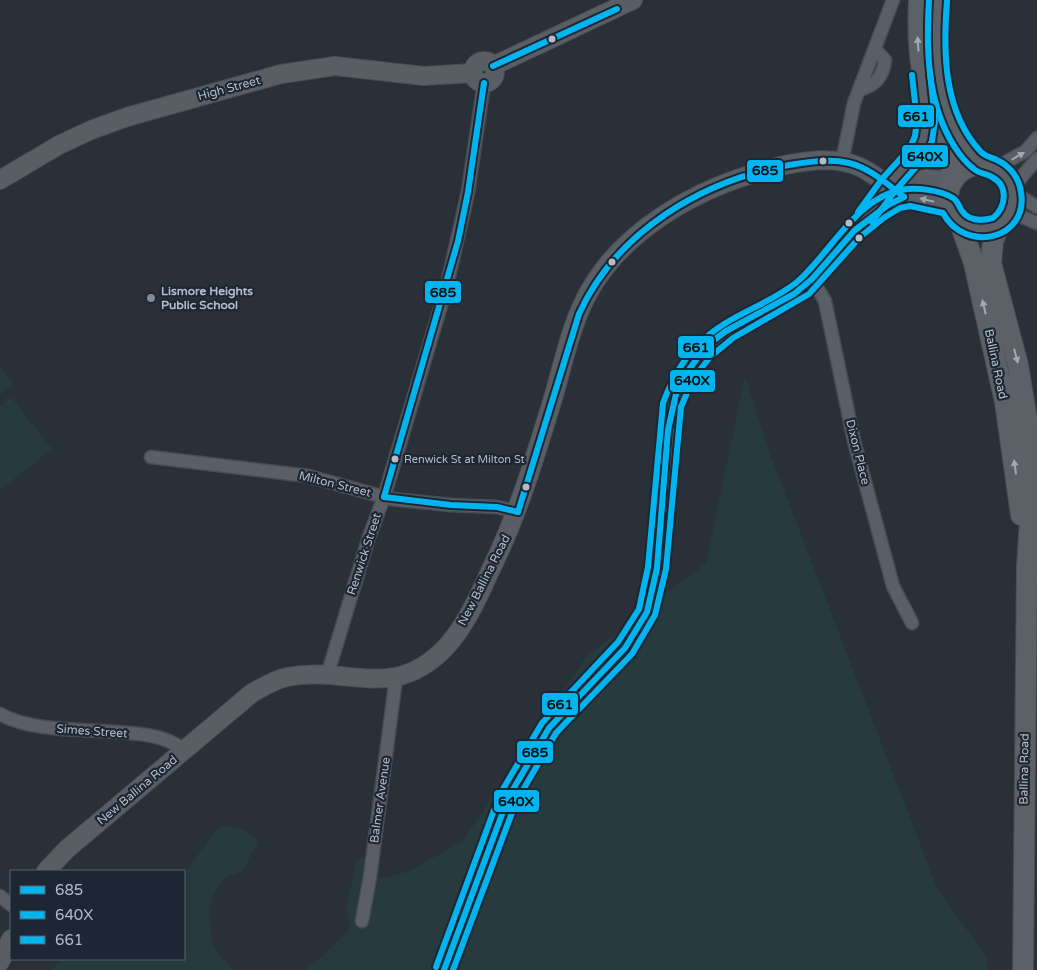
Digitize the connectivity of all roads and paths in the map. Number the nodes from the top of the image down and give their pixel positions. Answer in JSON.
{"nodes":[{"id":1,"x":633,"y":0,"type":"edge"},
{"id":2,"x":893,"y":0,"type":"edge"},
{"id":3,"x":919,"y":0,"type":"edge"},
{"id":4,"x":938,"y":0,"type":"edge"},
{"id":5,"x":614,"y":4,"type":"edge"},
{"id":6,"x":478,"y":78,"type":"junction"},
{"id":7,"x":923,"y":88,"type":"junction"},
{"id":8,"x":1037,"y":138,"type":"edge"},
{"id":9,"x":1037,"y":159,"type":"edge"},
{"id":10,"x":842,"y":162,"type":"junction"},
{"id":11,"x":988,"y":167,"type":"junction"},
{"id":12,"x":954,"y":179,"type":"junction"},
{"id":13,"x":0,"y":180,"type":"edge"},
{"id":14,"x":888,"y":185,"type":"junction"},
{"id":15,"x":1012,"y":190,"type":"junction"},
{"id":16,"x":904,"y":197,"type":"junction"},
{"id":17,"x":1037,"y":207,"type":"edge"},
{"id":18,"x":955,"y":215,"type":"junction"},
{"id":19,"x":1005,"y":218,"type":"junction"},
{"id":20,"x":1037,"y":222,"type":"edge"},
{"id":21,"x":855,"y":230,"type":"junction"},
{"id":22,"x":812,"y":279,"type":"junction"},
{"id":23,"x":151,"y":457,"type":"dead end"},
{"id":24,"x":384,"y":497,"type":"junction"},
{"id":25,"x":518,"y":512,"type":"junction"},
{"id":26,"x":1027,"y":567,"type":"junction"},
{"id":27,"x":912,"y":623,"type":"dead end"},
{"id":28,"x":327,"y":676,"type":"junction"},
{"id":29,"x":396,"y":678,"type":"junction"},
{"id":30,"x":0,"y":714,"type":"edge"},
{"id":31,"x":184,"y":750,"type":"junction"},
{"id":32,"x":47,"y":870,"type":"edge"},
{"id":33,"x":0,"y":896,"type":"edge"},
{"id":34,"x":10,"y":904,"type":"edge"},
{"id":35,"x":362,"y":921,"type":"dead end"},
{"id":36,"x":10,"y":941,"type":"edge"},
{"id":37,"x":0,"y":962,"type":"edge"},
{"id":38,"x":444,"y":970,"type":"edge"},
{"id":39,"x":1023,"y":970,"type":"edge"}],
"edges":[{"from":1,"to":5,"type":"street"},
{"from":2,"to":10,"type":"street"},
{"from":7,"to":3,"type":"main road","one_way":true},
{"from":4,"to":11,"type":"main road"},
{"from":5,"to":6,"type":"street"},
{"from":6,"to":13,"type":"street","name":"High Street"},
{"from":6,"to":24,"type":"street","name":"Renwick Street"},
{"from":7,"to":12,"type":"main road"},
{"from":7,"to":14,"type":"street"},
{"from":11,"to":8,"type":"street","one_way":true},
{"from":9,"to":15,"type":"street"},
{"from":10,"to":14,"type":"street","name":"New Ballina Road"},
{"from":10,"to":25,"type":"street","name":"New Ballina Road"},
{"from":11,"to":12,"type":"main road"},
{"from":11,"to":15,"type":"main road"},
{"from":12,"to":14,"type":"street"},
{"from":12,"to":18,"type":"main road"},
{"from":14,"to":16,"type":"street","name":"New Ballina Road"},
{"from":14,"to":21,"type":"street"},
{"from":15,"to":17,"type":"street"},
{"from":15,"to":19,"type":"main road"},
{"from":18,"to":16,"type":"street","one_way":true},
{"from":16,"to":21,"type":"street"},
{"from":18,"to":19,"type":"main road"},
{"from":26,"to":18,"type":"main road","name":"Ballina Road","one_way":true},
{"from":19,"to":20,"type":"street"},
{"from":19,"to":26,"type":"main road","name":"Ballina Road","one_way":true},
{"from":21,"to":22,"type":"street"},
{"from":22,"to":27,"type":"street","name":"Dixon Place"},
{"from":22,"to":38,"type":"street"},
{"from":23,"to":24,"type":"street","name":"Milton Street"},
{"from":24,"to":25,"type":"street","name":"Milton Street"},
{"from":24,"to":28,"type":"street","name":"Renwick Street"},
{"from":25,"to":29,"type":"street","name":"New Ballina Road"},
{"from":26,"to":39,"type":"main road","name":"Ballina Road"},
{"from":28,"to":29,"type":"street","name":"New Ballina Road"},
{"from":28,"to":31,"type":"street","name":"New Ballina Road"},
{"from":29,"to":35,"type":"street","name":"Balmer Avenue"},
{"from":30,"to":31,"type":"street","name":"Simes Street"},
{"from":31,"to":32,"type":"street","name":"New Ballina Road"},
{"from":33,"to":34,"type":"street"},
{"from":36,"to":37,"type":"street"}]}
